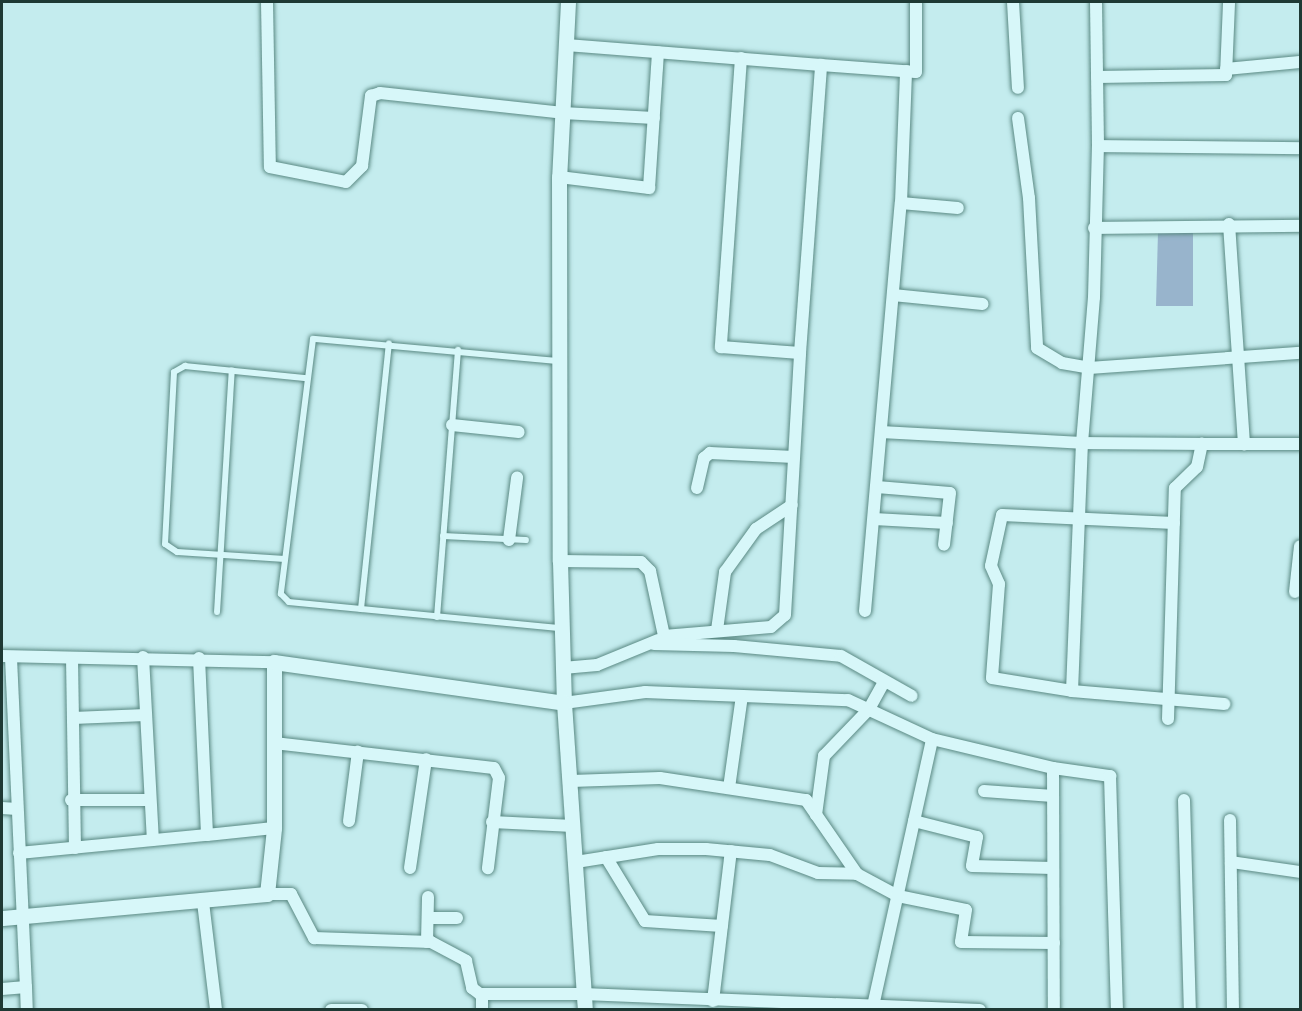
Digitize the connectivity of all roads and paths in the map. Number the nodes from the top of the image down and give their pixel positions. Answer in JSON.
{"nodes":[{"id":1,"x":267,"y":2,"type":"edge"},
{"id":2,"x":568,"y":2,"type":"edge"},
{"id":3,"x":916,"y":2,"type":"edge"},
{"id":4,"x":1013,"y":2,"type":"edge"},
{"id":5,"x":1096,"y":2,"type":"edge"},
{"id":6,"x":1229,"y":2,"type":"edge"},
{"id":7,"x":566,"y":45,"type":"junction"},
{"id":8,"x":658,"y":52,"type":"junction"},
{"id":9,"x":741,"y":58,"type":"junction"},
{"id":10,"x":1300,"y":62,"type":"edge"},
{"id":11,"x":821,"y":65,"type":"junction"},
{"id":12,"x":1226,"y":69,"type":"junction"},
{"id":13,"x":906,"y":71,"type":"junction"},
{"id":14,"x":1097,"y":77,"type":"junction"},
{"id":15,"x":1018,"y":88,"type":"dead end"},
{"id":16,"x":562,"y":113,"type":"junction"},
{"id":17,"x":654,"y":117,"type":"junction"},
{"id":18,"x":1018,"y":118,"type":"dead end"},
{"id":19,"x":1098,"y":146,"type":"junction"},
{"id":20,"x":1300,"y":148,"type":"edge"},
{"id":21,"x":559,"y":177,"type":"junction"},
{"id":22,"x":901,"y":203,"type":"junction"},
{"id":23,"x":958,"y":208,"type":"dead end"},
{"id":24,"x":1229,"y":224,"type":"junction"},
{"id":25,"x":1300,"y":226,"type":"edge"},
{"id":26,"x":1094,"y":228,"type":"junction"},
{"id":27,"x":893,"y":295,"type":"junction"},
{"id":28,"x":983,"y":304,"type":"dead end"},
{"id":29,"x":389,"y":343,"type":"junction"},
{"id":30,"x":459,"y":350,"type":"junction"},
{"id":31,"x":800,"y":353,"type":"junction"},
{"id":32,"x":1300,"y":353,"type":"edge"},
{"id":33,"x":1238,"y":357,"type":"junction"},
{"id":34,"x":557,"y":361,"type":"junction"},
{"id":35,"x":1089,"y":368,"type":"junction"},
{"id":36,"x":232,"y":370,"type":"junction"},
{"id":37,"x":306,"y":378,"type":"junction"},
{"id":38,"x":452,"y":425,"type":"junction"},
{"id":39,"x":519,"y":432,"type":"dead end"},
{"id":40,"x":881,"y":432,"type":"junction"},
{"id":41,"x":1082,"y":443,"type":"junction"},
{"id":42,"x":1202,"y":444,"type":"junction"},
{"id":43,"x":1244,"y":444,"type":"junction"},
{"id":44,"x":1300,"y":444,"type":"edge"},
{"id":45,"x":794,"y":457,"type":"junction"},
{"id":46,"x":517,"y":478,"type":"dead end"},
{"id":47,"x":876,"y":487,"type":"junction"},
{"id":48,"x":698,"y":488,"type":"dead end"},
{"id":49,"x":792,"y":505,"type":"junction"},
{"id":50,"x":874,"y":519,"type":"junction"},
{"id":51,"x":1078,"y":519,"type":"junction"},
{"id":52,"x":947,"y":523,"type":"junction"},
{"id":53,"x":1174,"y":523,"type":"junction"},
{"id":54,"x":443,"y":536,"type":"junction"},
{"id":55,"x":509,"y":540,"type":"junction"},
{"id":56,"x":526,"y":540,"type":"dead end"},
{"id":57,"x":944,"y":545,"type":"dead end"},
{"id":58,"x":1300,"y":546,"type":"edge"},
{"id":59,"x":221,"y":555,"type":"junction"},
{"id":60,"x":285,"y":559,"type":"junction"},
{"id":61,"x":560,"y":561,"type":"junction"},
{"id":62,"x":1295,"y":592,"type":"dead end"},
{"id":63,"x":361,"y":609,"type":"junction"},
{"id":64,"x":865,"y":611,"type":"dead end"},
{"id":65,"x":217,"y":612,"type":"dead end"},
{"id":66,"x":437,"y":617,"type":"junction"},
{"id":67,"x":562,"y":628,"type":"junction"},
{"id":68,"x":717,"y":630,"type":"junction"},
{"id":69,"x":664,"y":636,"type":"junction"},
{"id":70,"x":654,"y":644,"type":"junction"},
{"id":71,"x":6,"y":657,"type":"edge"},
{"id":72,"x":143,"y":657,"type":"junction"},
{"id":73,"x":72,"y":658,"type":"junction"},
{"id":74,"x":199,"y":658,"type":"junction"},
{"id":75,"x":274,"y":662,"type":"junction"},
{"id":76,"x":563,"y":668,"type":"junction"},
{"id":77,"x":884,"y":682,"type":"junction"},
{"id":78,"x":1072,"y":690,"type":"junction"},
{"id":79,"x":742,"y":696,"type":"junction"},
{"id":80,"x":912,"y":696,"type":"dead end"},
{"id":81,"x":1169,"y":700,"type":"junction"},
{"id":82,"x":564,"y":703,"type":"junction"},
{"id":83,"x":1224,"y":704,"type":"dead end"},
{"id":84,"x":869,"y":710,"type":"junction"},
{"id":85,"x":146,"y":715,"type":"junction"},
{"id":86,"x":74,"y":718,"type":"junction"},
{"id":87,"x":1168,"y":719,"type":"dead end"},
{"id":88,"x":932,"y":739,"type":"junction"},
{"id":89,"x":274,"y":743,"type":"junction"},
{"id":90,"x":358,"y":752,"type":"junction"},
{"id":91,"x":426,"y":759,"type":"junction"},
{"id":92,"x":1053,"y":768,"type":"junction"},
{"id":93,"x":571,"y":781,"type":"junction"},
{"id":94,"x":729,"y":788,"type":"junction"},
{"id":95,"x":984,"y":791,"type":"dead end"},
{"id":96,"x":1053,"y":796,"type":"junction"},
{"id":97,"x":71,"y":800,"type":"junction"},
{"id":98,"x":150,"y":800,"type":"junction"},
{"id":99,"x":1184,"y":800,"type":"dead end"},
{"id":100,"x":2,"y":808,"type":"edge"},
{"id":101,"x":17,"y":809,"type":"junction"},
{"id":102,"x":816,"y":815,"type":"junction"},
{"id":103,"x":1230,"y":820,"type":"dead end"},
{"id":104,"x":349,"y":821,"type":"dead end"},
{"id":105,"x":914,"y":821,"type":"junction"},
{"id":106,"x":492,"y":822,"type":"junction"},
{"id":107,"x":573,"y":826,"type":"junction"},
{"id":108,"x":274,"y":828,"type":"junction"},
{"id":109,"x":207,"y":835,"type":"junction"},
{"id":110,"x":153,"y":840,"type":"junction"},
{"id":111,"x":75,"y":848,"type":"junction"},
{"id":112,"x":731,"y":851,"type":"junction"},
{"id":113,"x":19,"y":853,"type":"junction"},
{"id":114,"x":606,"y":857,"type":"junction"},
{"id":115,"x":576,"y":862,"type":"junction"},
{"id":116,"x":1231,"y":862,"type":"junction"},
{"id":117,"x":410,"y":868,"type":"dead end"},
{"id":118,"x":488,"y":868,"type":"dead end"},
{"id":119,"x":1053,"y":868,"type":"junction"},
{"id":120,"x":1300,"y":872,"type":"edge"},
{"id":121,"x":857,"y":874,"type":"junction"},
{"id":122,"x":267,"y":894,"type":"junction"},
{"id":123,"x":898,"y":896,"type":"junction"},
{"id":124,"x":428,"y":897,"type":"dead end"},
{"id":125,"x":203,"y":902,"type":"junction"},
{"id":126,"x":23,"y":916,"type":"junction"},
{"id":127,"x":2,"y":918,"type":"edge"},
{"id":128,"x":428,"y":918,"type":"junction"},
{"id":129,"x":457,"y":918,"type":"dead end"},
{"id":130,"x":722,"y":926,"type":"junction"},
{"id":131,"x":427,"y":942,"type":"junction"},
{"id":132,"x":1054,"y":943,"type":"junction"},
{"id":133,"x":26,"y":987,"type":"junction"},
{"id":134,"x":2,"y":989,"type":"edge"},
{"id":135,"x":482,"y":994,"type":"junction"},
{"id":136,"x":713,"y":1001,"type":"junction"},
{"id":137,"x":584,"y":1002,"type":"edge"},
{"id":138,"x":873,"y":1006,"type":"junction"},
{"id":139,"x":27,"y":1010,"type":"edge"},
{"id":140,"x":216,"y":1010,"type":"edge"},
{"id":141,"x":331,"y":1010,"type":"edge"},
{"id":142,"x":362,"y":1010,"type":"edge"},
{"id":143,"x":482,"y":1010,"type":"edge"},
{"id":144,"x":980,"y":1010,"type":"edge"},
{"id":145,"x":1054,"y":1010,"type":"edge"},
{"id":146,"x":1117,"y":1010,"type":"edge"},
{"id":147,"x":1190,"y":1010,"type":"edge"},
{"id":148,"x":1233,"y":1010,"type":"edge"}],
"edges":[{"from":1,"to":16,"type":"street"},
{"from":2,"to":7,"type":"street"},
{"from":3,"to":13,"type":"street"},
{"from":4,"to":15,"type":"street"},
{"from":5,"to":14,"type":"street"},
{"from":6,"to":12,"type":"street"},
{"from":7,"to":8,"type":"street"},
{"from":7,"to":16,"type":"street"},
{"from":8,"to":9,"type":"street"},
{"from":8,"to":17,"type":"street"},
{"from":9,"to":11,"type":"street"},
{"from":9,"to":31,"type":"street"},
{"from":10,"to":12,"type":"street"},
{"from":11,"to":13,"type":"street"},
{"from":11,"to":31,"type":"street"},
{"from":12,"to":14,"type":"street"},
{"from":13,"to":22,"type":"street"},
{"from":14,"to":19,"type":"street"},
{"from":16,"to":17,"type":"street"},
{"from":16,"to":21,"type":"street"},
{"from":17,"to":21,"type":"street"},
{"from":18,"to":35,"type":"street"},
{"from":19,"to":20,"type":"street"},
{"from":19,"to":26,"type":"street"},
{"from":21,"to":34,"type":"street"},
{"from":22,"to":23,"type":"street"},
{"from":22,"to":27,"type":"street"},
{"from":24,"to":25,"type":"street"},
{"from":24,"to":26,"type":"street"},
{"from":24,"to":33,"type":"street"},
{"from":26,"to":35,"type":"street"},
{"from":27,"to":28,"type":"street"},
{"from":27,"to":40,"type":"street"},
{"from":29,"to":30,"type":"lane"},
{"from":29,"to":37,"type":"lane"},
{"from":29,"to":63,"type":"lane"},
{"from":30,"to":34,"type":"lane"},
{"from":30,"to":38,"type":"lane"},
{"from":31,"to":45,"type":"street"},
{"from":32,"to":33,"type":"street"},
{"from":33,"to":35,"type":"street"},
{"from":33,"to":43,"type":"street"},
{"from":34,"to":61,"type":"street"},
{"from":35,"to":41,"type":"street"},
{"from":36,"to":37,"type":"lane"},
{"from":36,"to":59,"type":"lane"},
{"from":36,"to":59,"type":"lane"},
{"from":37,"to":60,"type":"lane"},
{"from":38,"to":39,"type":"street"},
{"from":38,"to":54,"type":"lane"},
{"from":40,"to":41,"type":"street"},
{"from":40,"to":47,"type":"street"},
{"from":41,"to":42,"type":"street"},
{"from":41,"to":51,"type":"street"},
{"from":42,"to":43,"type":"street"},
{"from":42,"to":53,"type":"street"},
{"from":43,"to":44,"type":"street"},
{"from":45,"to":48,"type":"street"},
{"from":45,"to":49,"type":"street"},
{"from":46,"to":55,"type":"street"},
{"from":47,"to":50,"type":"street"},
{"from":47,"to":52,"type":"street"},
{"from":49,"to":68,"type":"street"},
{"from":49,"to":68,"type":"street"},
{"from":50,"to":52,"type":"street"},
{"from":50,"to":64,"type":"street"},
{"from":51,"to":53,"type":"street"},
{"from":51,"to":78,"type":"street"},
{"from":51,"to":78,"type":"street"},
{"from":52,"to":57,"type":"street"},
{"from":53,"to":81,"type":"street"},
{"from":54,"to":55,"type":"lane"},
{"from":54,"to":66,"type":"lane"},
{"from":55,"to":56,"type":"lane"},
{"from":58,"to":62,"type":"street"},
{"from":59,"to":60,"type":"lane"},
{"from":59,"to":65,"type":"lane"},
{"from":60,"to":63,"type":"lane"},
{"from":61,"to":67,"type":"street"},
{"from":61,"to":69,"type":"street"},
{"from":63,"to":66,"type":"lane"},
{"from":66,"to":67,"type":"lane"},
{"from":67,"to":76,"type":"street"},
{"from":68,"to":69,"type":"street"},
{"from":69,"to":70,"type":"street"},
{"from":70,"to":76,"type":"street"},
{"from":70,"to":77,"type":"street"},
{"from":71,"to":73,"type":"street"},
{"from":71,"to":101,"type":"street"},
{"from":72,"to":73,"type":"street"},
{"from":72,"to":74,"type":"street"},
{"from":72,"to":85,"type":"street"},
{"from":73,"to":86,"type":"street"},
{"from":74,"to":75,"type":"street"},
{"from":74,"to":109,"type":"street"},
{"from":75,"to":82,"type":"street"},
{"from":75,"to":89,"type":"street"},
{"from":76,"to":82,"type":"street"},
{"from":77,"to":80,"type":"street"},
{"from":77,"to":84,"type":"street"},
{"from":78,"to":81,"type":"street"},
{"from":79,"to":82,"type":"street"},
{"from":79,"to":84,"type":"street"},
{"from":79,"to":94,"type":"street"},
{"from":81,"to":83,"type":"street"},
{"from":81,"to":87,"type":"street"},
{"from":82,"to":93,"type":"street"},
{"from":84,"to":88,"type":"street"},
{"from":84,"to":102,"type":"street"},
{"from":85,"to":86,"type":"street"},
{"from":85,"to":98,"type":"street"},
{"from":86,"to":97,"type":"street"},
{"from":88,"to":92,"type":"street"},
{"from":88,"to":105,"type":"street"},
{"from":89,"to":90,"type":"street"},
{"from":89,"to":108,"type":"street"},
{"from":90,"to":91,"type":"street"},
{"from":90,"to":104,"type":"street"},
{"from":91,"to":106,"type":"street"},
{"from":91,"to":117,"type":"street"},
{"from":92,"to":96,"type":"street"},
{"from":92,"to":146,"type":"street"},
{"from":93,"to":94,"type":"street"},
{"from":93,"to":107,"type":"street"},
{"from":94,"to":102,"type":"street"},
{"from":95,"to":96,"type":"street"},
{"from":96,"to":119,"type":"street"},
{"from":97,"to":98,"type":"street"},
{"from":97,"to":111,"type":"street"},
{"from":98,"to":110,"type":"street"},
{"from":99,"to":147,"type":"street"},
{"from":100,"to":101,"type":"street"},
{"from":101,"to":113,"type":"street"},
{"from":102,"to":121,"type":"street"},
{"from":103,"to":116,"type":"street"},
{"from":105,"to":119,"type":"street"},
{"from":105,"to":123,"type":"street"},
{"from":106,"to":107,"type":"street"},
{"from":106,"to":118,"type":"street"},
{"from":107,"to":115,"type":"street"},
{"from":108,"to":109,"type":"street"},
{"from":108,"to":122,"type":"street"},
{"from":109,"to":110,"type":"street"},
{"from":110,"to":111,"type":"street"},
{"from":111,"to":113,"type":"street"},
{"from":112,"to":114,"type":"street"},
{"from":112,"to":121,"type":"street"},
{"from":112,"to":130,"type":"street"},
{"from":113,"to":126,"type":"street"},
{"from":114,"to":115,"type":"street"},
{"from":114,"to":130,"type":"street"},
{"from":115,"to":137,"type":"street"},
{"from":116,"to":120,"type":"street"},
{"from":116,"to":148,"type":"street"},
{"from":119,"to":132,"type":"street"},
{"from":121,"to":123,"type":"street"},
{"from":122,"to":125,"type":"street"},
{"from":122,"to":131,"type":"street"},
{"from":123,"to":132,"type":"street"},
{"from":123,"to":138,"type":"street"},
{"from":124,"to":128,"type":"street"},
{"from":125,"to":126,"type":"street"},
{"from":125,"to":140,"type":"street"},
{"from":126,"to":127,"type":"street"},
{"from":126,"to":133,"type":"street"},
{"from":128,"to":129,"type":"street"},
{"from":128,"to":131,"type":"street"},
{"from":130,"to":136,"type":"street"},
{"from":131,"to":135,"type":"street"},
{"from":132,"to":145,"type":"street"},
{"from":133,"to":134,"type":"street"},
{"from":133,"to":139,"type":"street"},
{"from":135,"to":137,"type":"street"},
{"from":135,"to":143,"type":"street"},
{"from":136,"to":137,"type":"street"},
{"from":136,"to":138,"type":"street"},
{"from":138,"to":144,"type":"street"},
{"from":141,"to":142,"type":"street"}]}
